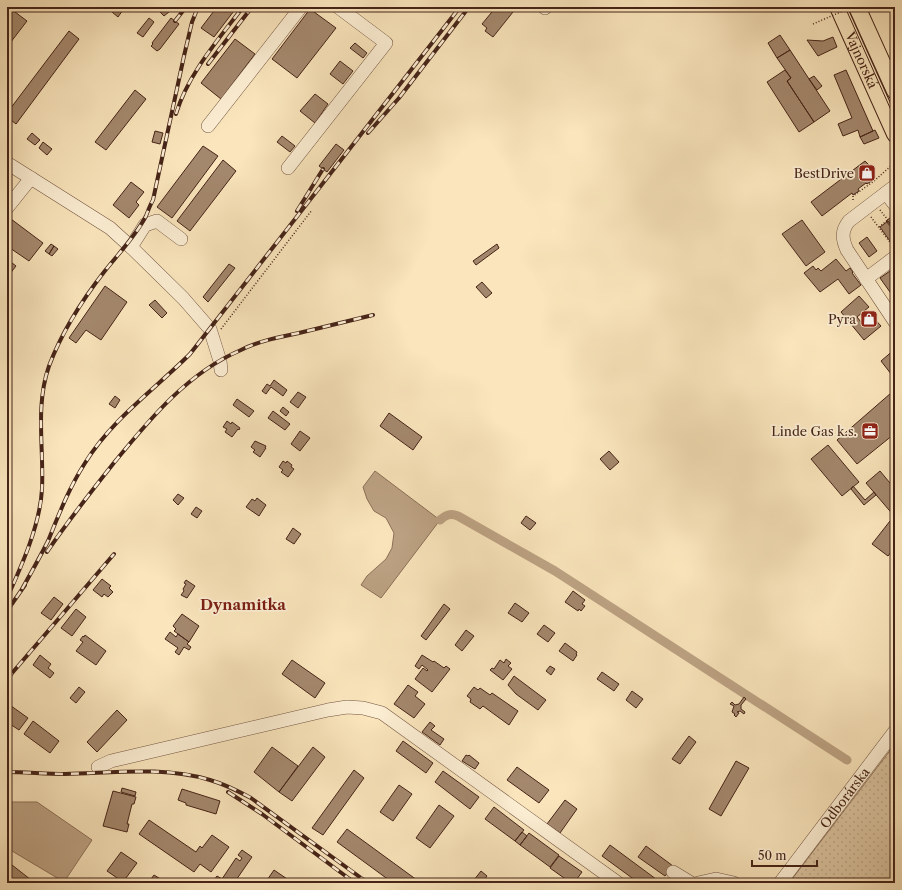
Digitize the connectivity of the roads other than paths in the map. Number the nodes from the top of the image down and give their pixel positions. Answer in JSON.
{"nodes":[{"id":1,"x":301,"y":7,"type":"edge"},
{"id":2,"x":338,"y":7,"type":"edge"},
{"id":3,"x":838,"y":7,"type":"edge"},
{"id":4,"x":858,"y":7,"type":"edge"},
{"id":5,"x":895,"y":92,"type":"edge"},
{"id":6,"x":208,"y":126,"type":"dead end"},
{"id":7,"x":895,"y":135,"type":"edge"},
{"id":8,"x":7,"y":163,"type":"edge"},
{"id":9,"x":288,"y":168,"type":"dead end"},
{"id":10,"x":31,"y":178,"type":"junction"},
{"id":11,"x":890,"y":189,"type":"edge"},
{"id":12,"x":895,"y":205,"type":"edge"},
{"id":13,"x":7,"y":208,"type":"edge"},
{"id":14,"x":181,"y":239,"type":"dead end"},
{"id":15,"x":131,"y":247,"type":"junction"},
{"id":16,"x":895,"y":257,"type":"edge"},
{"id":17,"x":867,"y":281,"type":"junction"},
{"id":18,"x":895,"y":322,"type":"edge"},
{"id":19,"x":221,"y":370,"type":"dead end"},
{"id":20,"x":895,"y":731,"type":"edge"},
{"id":21,"x":98,"y":767,"type":"dead end"},
{"id":22,"x":673,"y":872,"type":"dead end"},
{"id":23,"x":618,"y":883,"type":"edge"},
{"id":24,"x":691,"y":883,"type":"edge"},
{"id":25,"x":698,"y":883,"type":"edge"},
{"id":26,"x":734,"y":883,"type":"edge"},
{"id":27,"x":780,"y":883,"type":"edge"}],
"edges":[{"from":1,"to":6,"type":"street"},
{"from":2,"to":9,"type":"street"},
{"from":3,"to":7,"type":"main road","name":"Vajnorská"},
{"from":4,"to":5,"type":"main road","name":"Vajnorská"},
{"from":8,"to":10,"type":"street"},
{"from":10,"to":13,"type":"street"},
{"from":10,"to":15,"type":"street"},
{"from":11,"to":12,"type":"street"},
{"from":11,"to":17,"type":"street"},
{"from":14,"to":15,"type":"street"},
{"from":15,"to":19,"type":"street"},
{"from":16,"to":17,"type":"street"},
{"from":17,"to":18,"type":"street"},
{"from":20,"to":27,"type":"street","name":"Odborárska"},
{"from":21,"to":23,"type":"street"},
{"from":22,"to":24,"type":"street"},
{"from":25,"to":26,"type":"street"}]}
